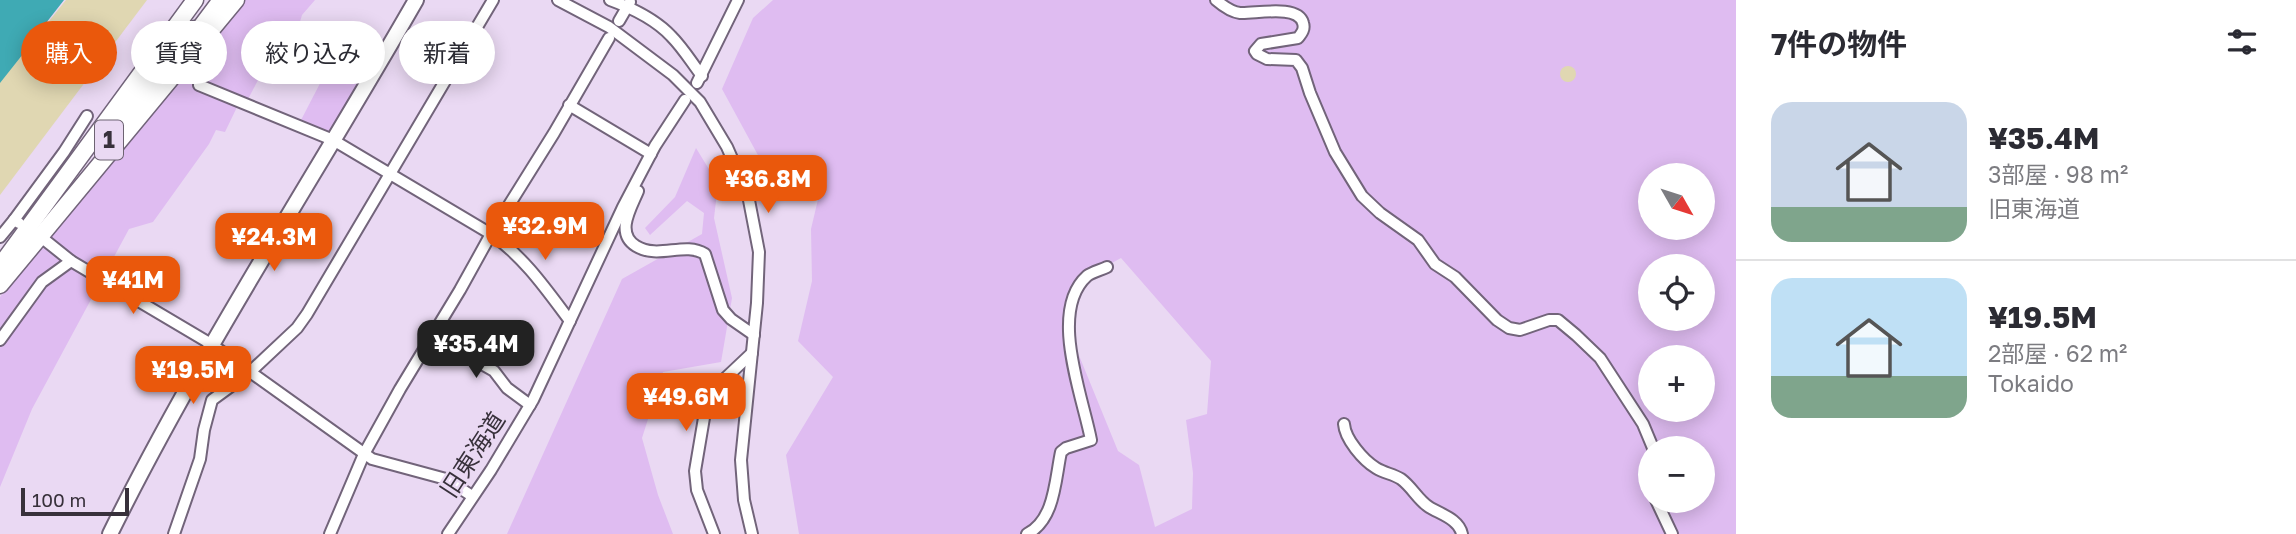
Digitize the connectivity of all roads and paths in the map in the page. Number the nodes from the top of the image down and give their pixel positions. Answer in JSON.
{"nodes":[{"id":1,"x":195,"y":0,"type":"edge"},
{"id":2,"x":220,"y":0,"type":"edge"},
{"id":3,"x":236,"y":0,"type":"edge"},
{"id":4,"x":416,"y":0,"type":"edge"},
{"id":5,"x":494,"y":0,"type":"edge"},
{"id":6,"x":558,"y":0,"type":"edge"},
{"id":7,"x":610,"y":0,"type":"edge"},
{"id":8,"x":738,"y":0,"type":"edge"},
{"id":9,"x":1216,"y":0,"type":"edge"},
{"id":10,"x":629,"y":3,"type":"edge"},
{"id":11,"x":619,"y":21,"type":"dead end"},
{"id":12,"x":609,"y":38,"type":"dead end"},
{"id":13,"x":199,"y":85,"type":"dead end"},
{"id":14,"x":685,"y":100,"type":"dead end"},
{"id":15,"x":569,"y":105,"type":"junction"},
{"id":16,"x":87,"y":116,"type":"dead end"},
{"id":17,"x":333,"y":140,"type":"junction"},
{"id":18,"x":651,"y":153,"type":"junction"},
{"id":19,"x":390,"y":172,"type":"junction"},
{"id":20,"x":635,"y":185,"type":"junction"},
{"id":21,"x":491,"y":234,"type":"junction"},
{"id":22,"x":0,"y":237,"type":"edge"},
{"id":23,"x":46,"y":241,"type":"dead end"},
{"id":24,"x":18,"y":243,"type":"junction"},
{"id":25,"x":71,"y":261,"type":"junction"},
{"id":26,"x":0,"y":266,"type":"edge"},
{"id":27,"x":1107,"y":267,"type":"dead end"},
{"id":28,"x":0,"y":284,"type":"edge"},
{"id":29,"x":570,"y":321,"type":"junction"},
{"id":30,"x":754,"y":335,"type":"junction"},
{"id":31,"x":432,"y":336,"type":"junction"},
{"id":32,"x":0,"y":340,"type":"edge"},
{"id":33,"x":211,"y":344,"type":"junction"},
{"id":34,"x":751,"y":353,"type":"junction"},
{"id":35,"x":249,"y":373,"type":"junction"},
{"id":36,"x":530,"y":405,"type":"junction"},
{"id":37,"x":1344,"y":424,"type":"dead end"},
{"id":38,"x":1648,"y":436,"type":"edge"},
{"id":39,"x":364,"y":454,"type":"junction"},
{"id":40,"x":472,"y":496,"type":"junction"},
{"id":41,"x":1663,"y":513,"type":"edge"},
{"id":42,"x":110,"y":534,"type":"edge"},
{"id":43,"x":174,"y":534,"type":"edge"},
{"id":44,"x":330,"y":534,"type":"edge"},
{"id":45,"x":448,"y":534,"type":"edge"},
{"id":46,"x":714,"y":534,"type":"edge"},
{"id":47,"x":752,"y":534,"type":"edge"},
{"id":48,"x":1027,"y":534,"type":"edge"},
{"id":49,"x":1462,"y":534,"type":"edge"},
{"id":50,"x":1672,"y":534,"type":"edge"}],
"edges":[{"from":1,"to":24,"type":"highway"},
{"from":2,"to":24,"type":"highway","number":"1"},
{"from":2,"to":28,"type":"highway","number":"1"},
{"from":3,"to":28,"type":"highway"},
{"from":4,"to":17,"type":"main road"},
{"from":5,"to":19,"type":"street"},
{"from":6,"to":30,"type":"street"},
{"from":7,"to":10,"type":"street"},
{"from":8,"to":10,"type":"street"},
{"from":9,"to":38,"type":"street"},
{"from":10,"to":11,"type":"street"},
{"from":12,"to":15,"type":"street"},
{"from":13,"to":17,"type":"street"},
{"from":14,"to":18,"type":"street","name":"旧東海道"},
{"from":15,"to":18,"type":"street"},
{"from":15,"to":21,"type":"street"},
{"from":16,"to":22,"type":"street"},
{"from":17,"to":19,"type":"street"},
{"from":17,"to":33,"type":"main road"},
{"from":18,"to":20,"type":"street","name":"旧東海道"},
{"from":19,"to":21,"type":"street"},
{"from":19,"to":35,"type":"street"},
{"from":20,"to":29,"type":"street","name":"旧東海道"},
{"from":20,"to":30,"type":"street"},
{"from":21,"to":29,"type":"street"},
{"from":21,"to":31,"type":"street"},
{"from":23,"to":25,"type":"street"},
{"from":24,"to":26,"type":"highway","number":"1"},
{"from":25,"to":32,"type":"street"},
{"from":25,"to":33,"type":"street"},
{"from":27,"to":48,"type":"street"},
{"from":29,"to":36,"type":"street","name":"旧東海道"},
{"from":30,"to":34,"type":"street"},
{"from":31,"to":36,"type":"street"},
{"from":31,"to":39,"type":"street"},
{"from":33,"to":35,"type":"street"},
{"from":33,"to":42,"type":"main road"},
{"from":34,"to":46,"type":"street"},
{"from":34,"to":47,"type":"street"},
{"from":35,"to":39,"type":"street"},
{"from":35,"to":43,"type":"street"},
{"from":36,"to":40,"type":"street","name":"旧東海道"},
{"from":37,"to":49,"type":"street"},
{"from":39,"to":40,"type":"street"},
{"from":39,"to":44,"type":"street"},
{"from":40,"to":45,"type":"street","name":"旧東海道"},
{"from":41,"to":50,"type":"street"}]}
